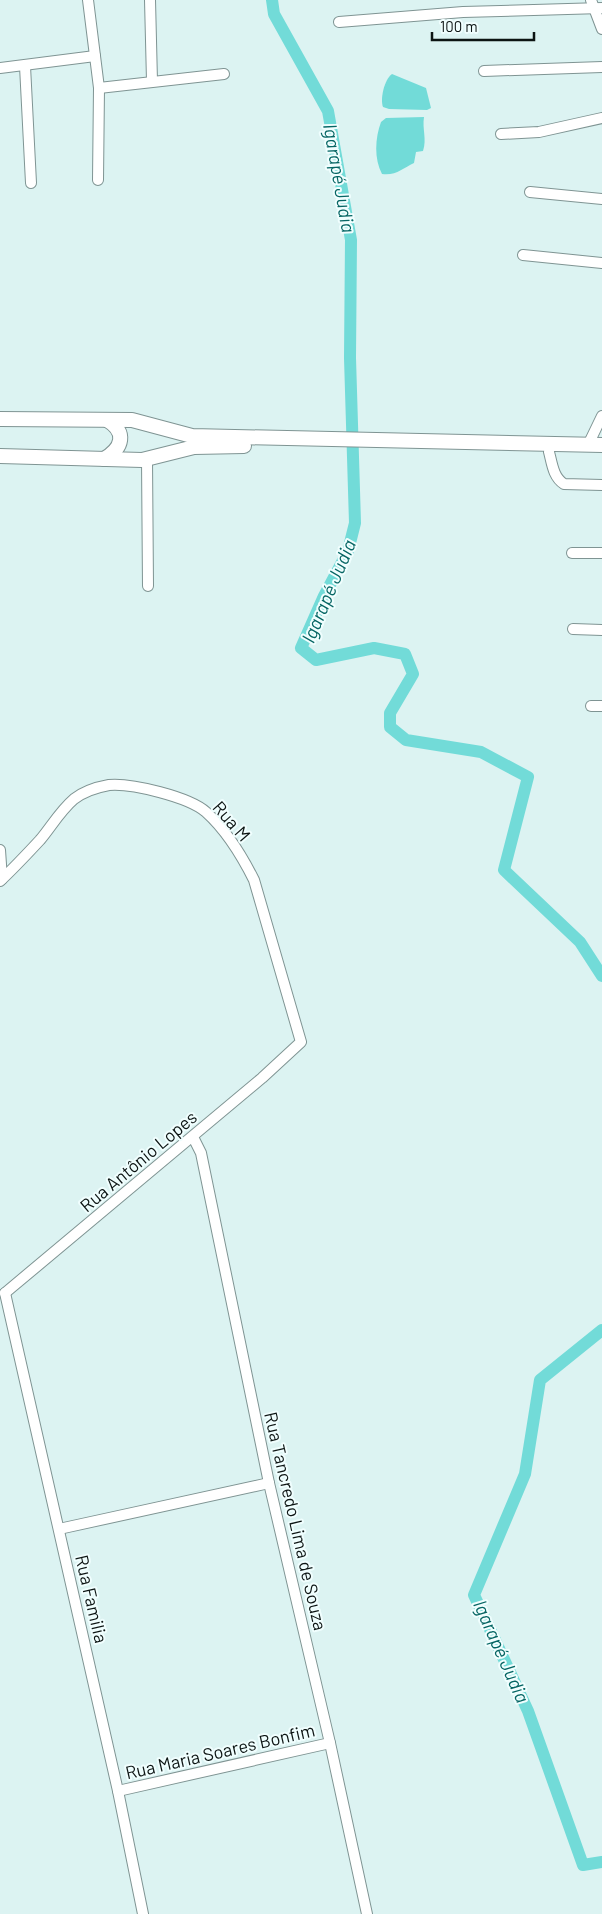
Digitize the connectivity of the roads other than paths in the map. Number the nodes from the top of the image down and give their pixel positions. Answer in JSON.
{"nodes":[{"id":1,"x":88,"y":0,"type":"edge"},
{"id":2,"x":150,"y":0,"type":"edge"},
{"id":3,"x":596,"y":6,"type":"edge"},
{"id":4,"x":339,"y":22,"type":"dead end"},
{"id":5,"x":602,"y":30,"type":"edge"},
{"id":6,"x":95,"y":56,"type":"junction"},
{"id":7,"x":25,"y":66,"type":"junction"},
{"id":8,"x":602,"y":67,"type":"edge"},
{"id":9,"x":0,"y":68,"type":"edge"},
{"id":10,"x":484,"y":71,"type":"dead end"},
{"id":11,"x":224,"y":74,"type":"dead end"},
{"id":12,"x":152,"y":81,"type":"junction"},
{"id":13,"x":99,"y":88,"type":"junction"},
{"id":14,"x":602,"y":118,"type":"edge"},
{"id":15,"x":501,"y":134,"type":"dead end"},
{"id":16,"x":98,"y":180,"type":"dead end"},
{"id":17,"x":31,"y":183,"type":"dead end"},
{"id":18,"x":530,"y":192,"type":"dead end"},
{"id":19,"x":602,"y":198,"type":"edge"},
{"id":20,"x":523,"y":255,"type":"dead end"},
{"id":21,"x":602,"y":263,"type":"edge"},
{"id":22,"x":602,"y":416,"type":"edge"},
{"id":23,"x":0,"y":419,"type":"edge"},
{"id":24,"x":107,"y":420,"type":"junction"},
{"id":25,"x":293,"y":443,"type":"junction"},
{"id":26,"x":391,"y":444,"type":"junction"},
{"id":27,"x":595,"y":445,"type":"edge"},
{"id":28,"x":550,"y":452,"type":"junction"},
{"id":29,"x":602,"y":454,"type":"edge"},
{"id":30,"x":0,"y":456,"type":"edge"},
{"id":31,"x":104,"y":459,"type":"junction"},
{"id":32,"x":147,"y":459,"type":"junction"},
{"id":33,"x":602,"y":484,"type":"edge"},
{"id":34,"x":572,"y":553,"type":"dead end"},
{"id":35,"x":602,"y":553,"type":"edge"},
{"id":36,"x":148,"y":586,"type":"dead end"},
{"id":37,"x":573,"y":629,"type":"dead end"},
{"id":38,"x":602,"y":630,"type":"edge"},
{"id":39,"x":591,"y":706,"type":"dead end"},
{"id":40,"x":602,"y":706,"type":"edge"},
{"id":41,"x":0,"y":850,"type":"edge"},
{"id":42,"x":1,"y":880,"type":"edge"},
{"id":43,"x":291,"y":1053,"type":"joint"},
{"id":44,"x":193,"y":1137,"type":"junction"},
{"id":45,"x":2,"y":1291,"type":"edge"},
{"id":46,"x":269,"y":1483,"type":"junction"},
{"id":47,"x":59,"y":1529,"type":"junction"},
{"id":48,"x":330,"y":1743,"type":"junction"},
{"id":49,"x":118,"y":1791,"type":"junction"},
{"id":50,"x":143,"y":1914,"type":"edge"},
{"id":51,"x":367,"y":1914,"type":"edge"}],
"edges":[{"from":1,"to":6,"type":"street"},
{"from":2,"to":12,"type":"street"},
{"from":3,"to":4,"type":"street"},
{"from":3,"to":5,"type":"street"},
{"from":6,"to":7,"type":"street"},
{"from":6,"to":13,"type":"street"},
{"from":7,"to":9,"type":"street"},
{"from":7,"to":17,"type":"street"},
{"from":8,"to":10,"type":"street"},
{"from":11,"to":12,"type":"street"},
{"from":12,"to":13,"type":"street"},
{"from":13,"to":16,"type":"street"},
{"from":14,"to":15,"type":"street"},
{"from":18,"to":19,"type":"street"},
{"from":20,"to":21,"type":"street"},
{"from":22,"to":27,"type":"street"},
{"from":23,"to":24,"type":"highway"},
{"from":24,"to":25,"type":"highway"},
{"from":24,"to":31,"type":"highway"},
{"from":25,"to":26,"type":"highway"},
{"from":25,"to":32,"type":"highway"},
{"from":26,"to":27,"type":"highway"},
{"from":26,"to":28,"type":"highway"},
{"from":28,"to":29,"type":"highway"},
{"from":28,"to":33,"type":"street"},
{"from":30,"to":31,"type":"highway"},
{"from":31,"to":32,"type":"highway"},
{"from":32,"to":36,"type":"street"},
{"from":34,"to":35,"type":"street"},
{"from":37,"to":38,"type":"street"},
{"from":39,"to":40,"type":"street"},
{"from":41,"to":42,"type":"street"},
{"from":42,"to":43,"type":"street","name":"Rua M"},
{"from":43,"to":44,"type":"street","name":"Rua Antônio Lopes"},
{"from":44,"to":45,"type":"street","name":"Rua Antônio Lopes"},
{"from":44,"to":46,"type":"street","name":"Rua Tancredo Lima de Souza"},
{"from":45,"to":47,"type":"street","name":"Rua Familia"},
{"from":46,"to":47,"type":"street"},
{"from":46,"to":48,"type":"street","name":"Rua Tancredo Lima de Souza"},
{"from":47,"to":49,"type":"street","name":"Rua Familia"},
{"from":48,"to":49,"type":"street","name":"Rua Maria Soares Bonfim"},
{"from":48,"to":51,"type":"street","name":"Rua Tancredo Lima de Souza"},
{"from":49,"to":50,"type":"street","name":"Rua Familia"}]}
